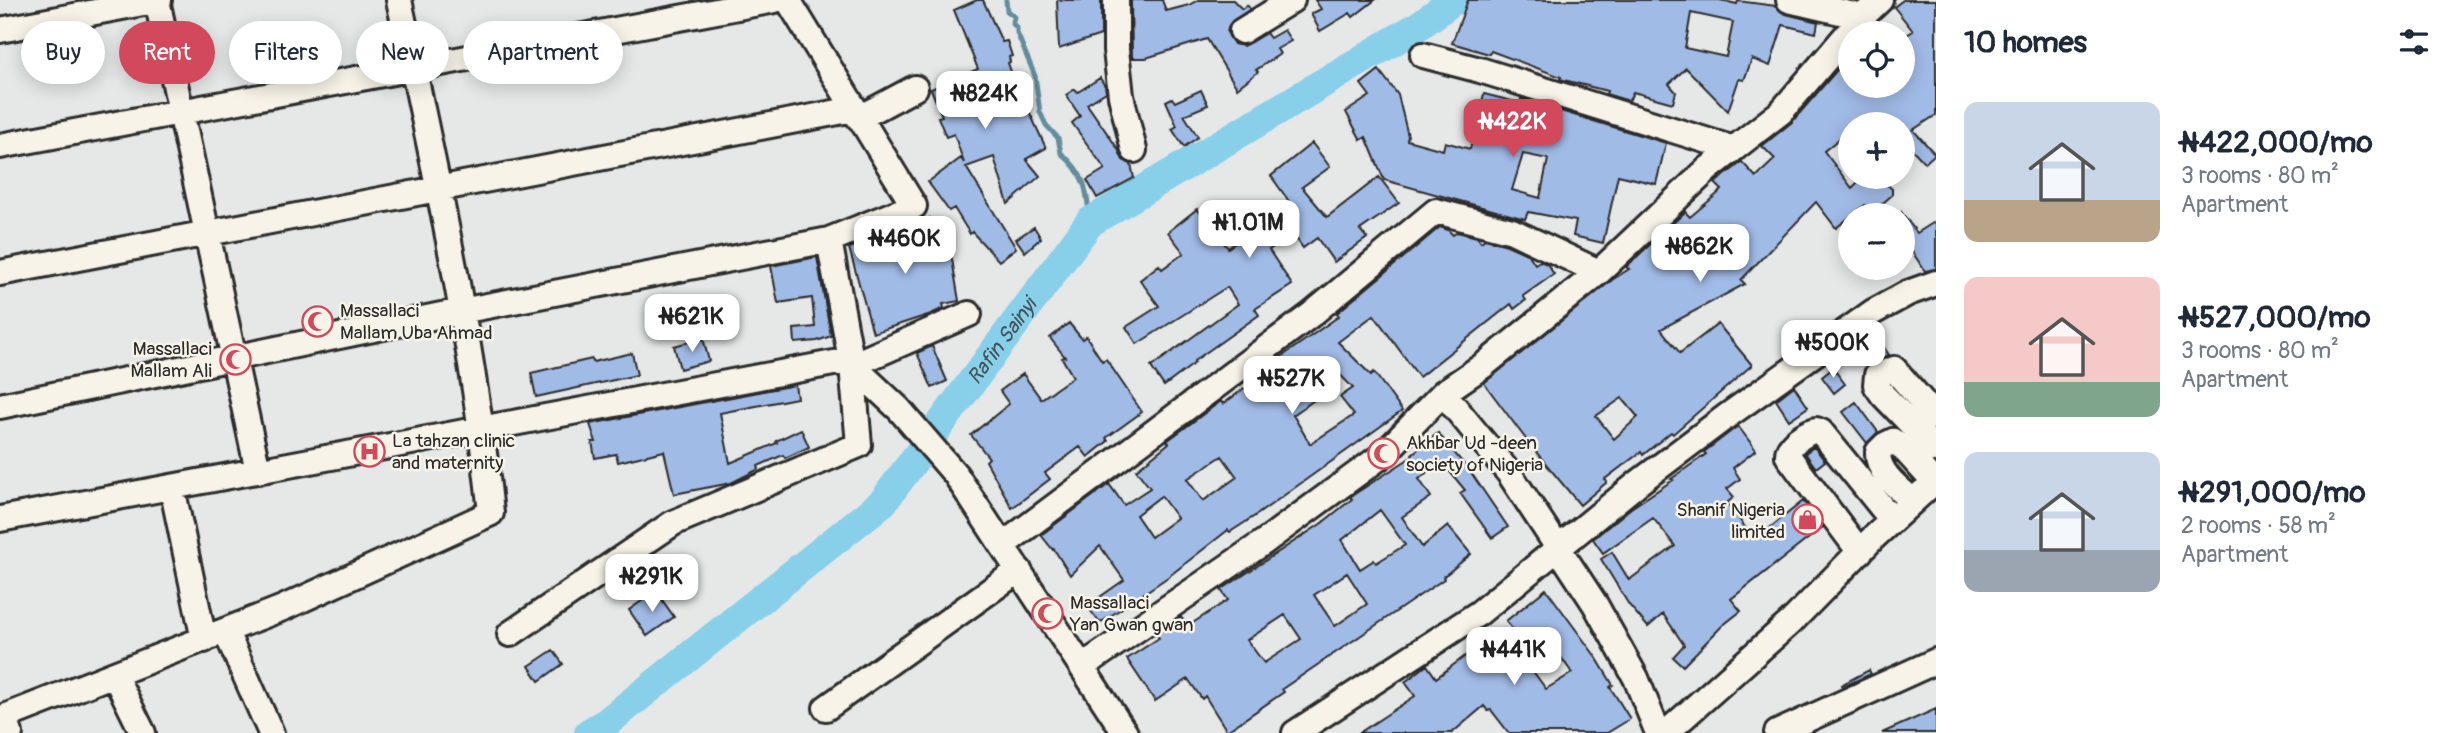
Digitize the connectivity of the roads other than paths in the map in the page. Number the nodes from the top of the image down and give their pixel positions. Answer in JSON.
{"nodes":[{"id":1,"x":157,"y":0,"type":"edge"},
{"id":2,"x":399,"y":0,"type":"edge"},
{"id":3,"x":775,"y":0,"type":"edge"},
{"id":4,"x":788,"y":0,"type":"edge"},
{"id":5,"x":1116,"y":0,"type":"edge"},
{"id":6,"x":1292,"y":0,"type":"edge"},
{"id":7,"x":1789,"y":0,"type":"edge"},
{"id":8,"x":1880,"y":0,"type":"edge"},
{"id":9,"x":1861,"y":18,"type":"junction"},
{"id":10,"x":403,"y":21,"type":"edge"},
{"id":11,"x":0,"y":30,"type":"edge"},
{"id":12,"x":1242,"y":31,"type":"dead end"},
{"id":13,"x":1423,"y":55,"type":"dead end"},
{"id":14,"x":449,"y":61,"type":"edge"},
{"id":15,"x":356,"y":79,"type":"edge"},
{"id":16,"x":416,"y":84,"type":"edge"},
{"id":17,"x":915,"y":88,"type":"dead end"},
{"id":18,"x":181,"y":112,"type":"junction"},
{"id":19,"x":857,"y":113,"type":"junction"},
{"id":20,"x":0,"y":146,"type":"edge"},
{"id":21,"x":1734,"y":149,"type":"junction"},
{"id":22,"x":1134,"y":150,"type":"dead end"},
{"id":23,"x":439,"y":189,"type":"junction"},
{"id":24,"x":208,"y":233,"type":"junction"},
{"id":25,"x":829,"y":240,"type":"junction"},
{"id":26,"x":1599,"y":272,"type":"junction"},
{"id":27,"x":0,"y":273,"type":"edge"},
{"id":28,"x":1936,"y":284,"type":"edge"},
{"id":29,"x":461,"y":311,"type":"junction"},
{"id":30,"x":969,"y":314,"type":"dead end"},
{"id":31,"x":235,"y":359,"type":"junction"},
{"id":32,"x":852,"y":365,"type":"junction"},
{"id":33,"x":1443,"y":393,"type":"junction"},
{"id":34,"x":0,"y":406,"type":"edge"},
{"id":35,"x":1936,"y":417,"type":"edge"},
{"id":36,"x":482,"y":429,"type":"junction"},
{"id":37,"x":1936,"y":450,"type":"edge"},
{"id":38,"x":1842,"y":459,"type":"junction"},
{"id":39,"x":258,"y":471,"type":"junction"},
{"id":40,"x":1935,"y":481,"type":"edge"},
{"id":41,"x":1810,"y":485,"type":"junction"},
{"id":42,"x":172,"y":487,"type":"junction"},
{"id":43,"x":1912,"y":500,"type":"junction"},
{"id":44,"x":0,"y":519,"type":"edge"},
{"id":45,"x":1892,"y":520,"type":"junction"},
{"id":46,"x":1003,"y":545,"type":"junction"},
{"id":47,"x":1557,"y":548,"type":"junction"},
{"id":48,"x":1860,"y":551,"type":"junction"},
{"id":49,"x":1019,"y":570,"type":"junction"},
{"id":50,"x":510,"y":634,"type":"dead end"},
{"id":51,"x":215,"y":636,"type":"junction"},
{"id":52,"x":1936,"y":661,"type":"edge"},
{"id":53,"x":1083,"y":666,"type":"junction"},
{"id":54,"x":114,"y":674,"type":"junction"},
{"id":55,"x":826,"y":708,"type":"dead end"},
{"id":56,"x":3,"y":720,"type":"edge"},
{"id":57,"x":143,"y":733,"type":"edge"},
{"id":58,"x":271,"y":733,"type":"edge"},
{"id":59,"x":1125,"y":733,"type":"edge"},
{"id":60,"x":1295,"y":733,"type":"edge"},
{"id":61,"x":1658,"y":733,"type":"edge"},
{"id":62,"x":1666,"y":733,"type":"edge"},
{"id":63,"x":1777,"y":733,"type":"edge"}],
"edges":[{"from":1,"to":11,"type":"street"},
{"from":1,"to":18,"type":"street"},
{"from":2,"to":10,"type":"street"},
{"from":3,"to":14,"type":"street"},
{"from":4,"to":19,"type":"street"},
{"from":5,"to":22,"type":"street"},
{"from":6,"to":12,"type":"street"},
{"from":7,"to":9,"type":"street"},
{"from":8,"to":9,"type":"street"},
{"from":9,"to":21,"type":"street"},
{"from":13,"to":21,"type":"street"},
{"from":15,"to":18,"type":"street"},
{"from":16,"to":23,"type":"street"},
{"from":17,"to":19,"type":"street"},
{"from":18,"to":20,"type":"street"},
{"from":18,"to":24,"type":"street"},
{"from":19,"to":23,"type":"street"},
{"from":19,"to":25,"type":"street"},
{"from":21,"to":26,"type":"street"},
{"from":23,"to":24,"type":"street"},
{"from":23,"to":29,"type":"street"},
{"from":24,"to":27,"type":"street"},
{"from":24,"to":31,"type":"street"},
{"from":25,"to":29,"type":"street"},
{"from":25,"to":32,"type":"street"},
{"from":26,"to":33,"type":"street"},
{"from":26,"to":46,"type":"street"},
{"from":28,"to":47,"type":"street"},
{"from":29,"to":31,"type":"street"},
{"from":29,"to":36,"type":"street"},
{"from":30,"to":32,"type":"street"},
{"from":31,"to":34,"type":"street"},
{"from":31,"to":39,"type":"street"},
{"from":32,"to":36,"type":"street"},
{"from":32,"to":46,"type":"street"},
{"from":32,"to":50,"type":"street"},
{"from":33,"to":47,"type":"street"},
{"from":33,"to":53,"type":"street"},
{"from":35,"to":37,"type":"street"},
{"from":36,"to":39,"type":"street"},
{"from":36,"to":51,"type":"street"},
{"from":38,"to":41,"type":"street"},
{"from":38,"to":41,"type":"street"},
{"from":38,"to":45,"type":"street"},
{"from":39,"to":42,"type":"street"},
{"from":40,"to":43,"type":"street"},
{"from":40,"to":43,"type":"street"},
{"from":41,"to":48,"type":"street"},
{"from":42,"to":44,"type":"street"},
{"from":42,"to":51,"type":"street"},
{"from":43,"to":45,"type":"street"},
{"from":45,"to":48,"type":"street"},
{"from":46,"to":49,"type":"street"},
{"from":47,"to":60,"type":"street"},
{"from":47,"to":61,"type":"street"},
{"from":48,"to":62,"type":"street"},
{"from":49,"to":53,"type":"street"},
{"from":49,"to":55,"type":"street"},
{"from":51,"to":54,"type":"street"},
{"from":51,"to":58,"type":"street"},
{"from":52,"to":63,"type":"street"},
{"from":53,"to":59,"type":"street"},
{"from":54,"to":56,"type":"street"},
{"from":54,"to":57,"type":"street"}]}
